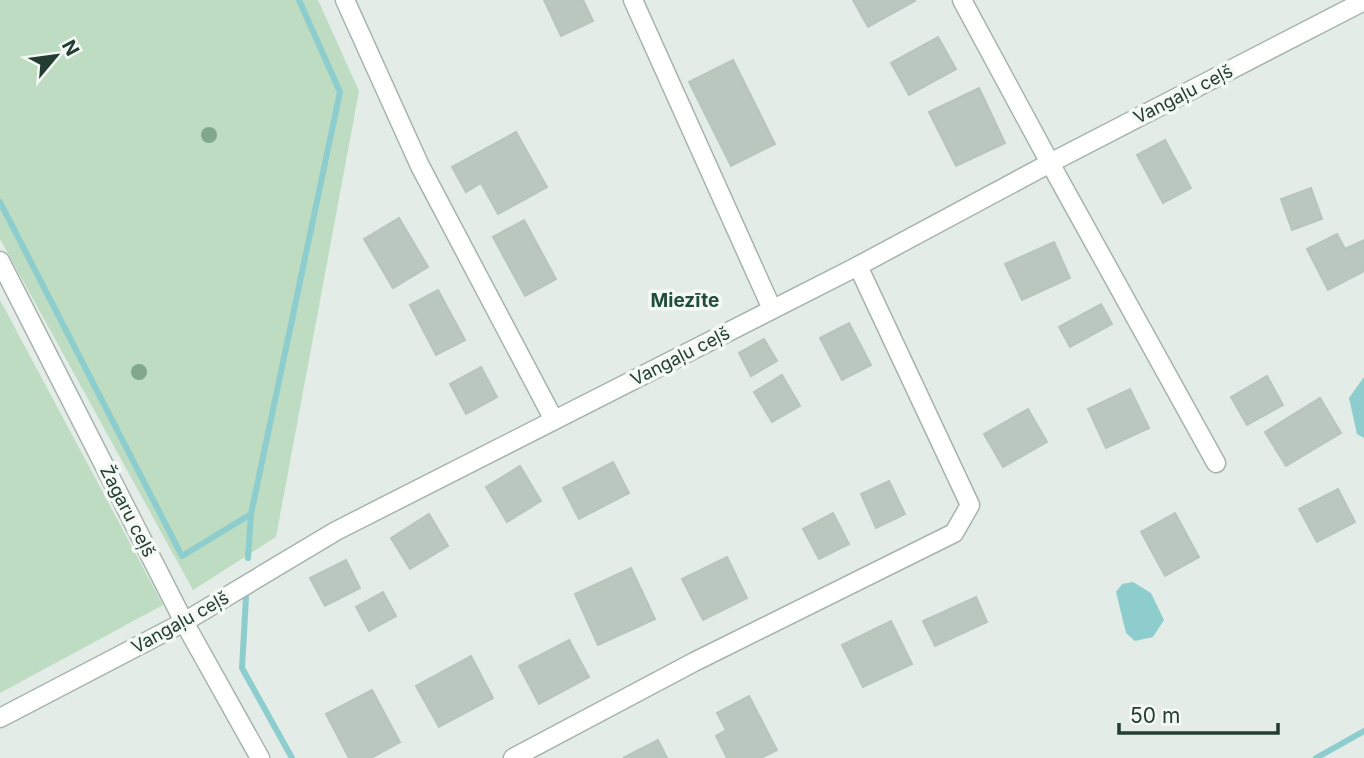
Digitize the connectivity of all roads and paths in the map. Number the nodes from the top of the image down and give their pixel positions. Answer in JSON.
{"nodes":[{"id":1,"x":345,"y":0,"type":"edge"},
{"id":2,"x":633,"y":0,"type":"edge"},
{"id":3,"x":962,"y":0,"type":"edge"},
{"id":4,"x":1364,"y":1,"type":"edge"},
{"id":5,"x":1050,"y":163,"type":"junction"},
{"id":6,"x":0,"y":261,"type":"edge"},
{"id":7,"x":858,"y":266,"type":"junction"},
{"id":8,"x":772,"y":309,"type":"junction"},
{"id":9,"x":554,"y":420,"type":"junction"},
{"id":10,"x":1216,"y":463,"type":"dead end"},
{"id":11,"x":184,"y":622,"type":"junction"},
{"id":12,"x":0,"y":718,"type":"edge"},
{"id":13,"x":260,"y":758,"type":"edge"},
{"id":14,"x":513,"y":758,"type":"edge"}],
"edges":[{"from":1,"to":9,"type":"street"},
{"from":2,"to":8,"type":"street"},
{"from":3,"to":5,"type":"street"},
{"from":4,"to":5,"type":"street","name":"Vangaļu ceļš"},
{"from":5,"to":7,"type":"street","name":"Vangaļu ceļš"},
{"from":5,"to":10,"type":"street"},
{"from":6,"to":11,"type":"street","name":"Žagaru ceļš"},
{"from":7,"to":8,"type":"street","name":"Vangaļu ceļš"},
{"from":7,"to":14,"type":"street"},
{"from":8,"to":9,"type":"street","name":"Vangaļu ceļš"},
{"from":9,"to":11,"type":"street","name":"Vangaļu ceļš"},
{"from":11,"to":12,"type":"street","name":"Vangaļu ceļš"},
{"from":11,"to":13,"type":"street","name":"Žagaru ceļš"}]}
